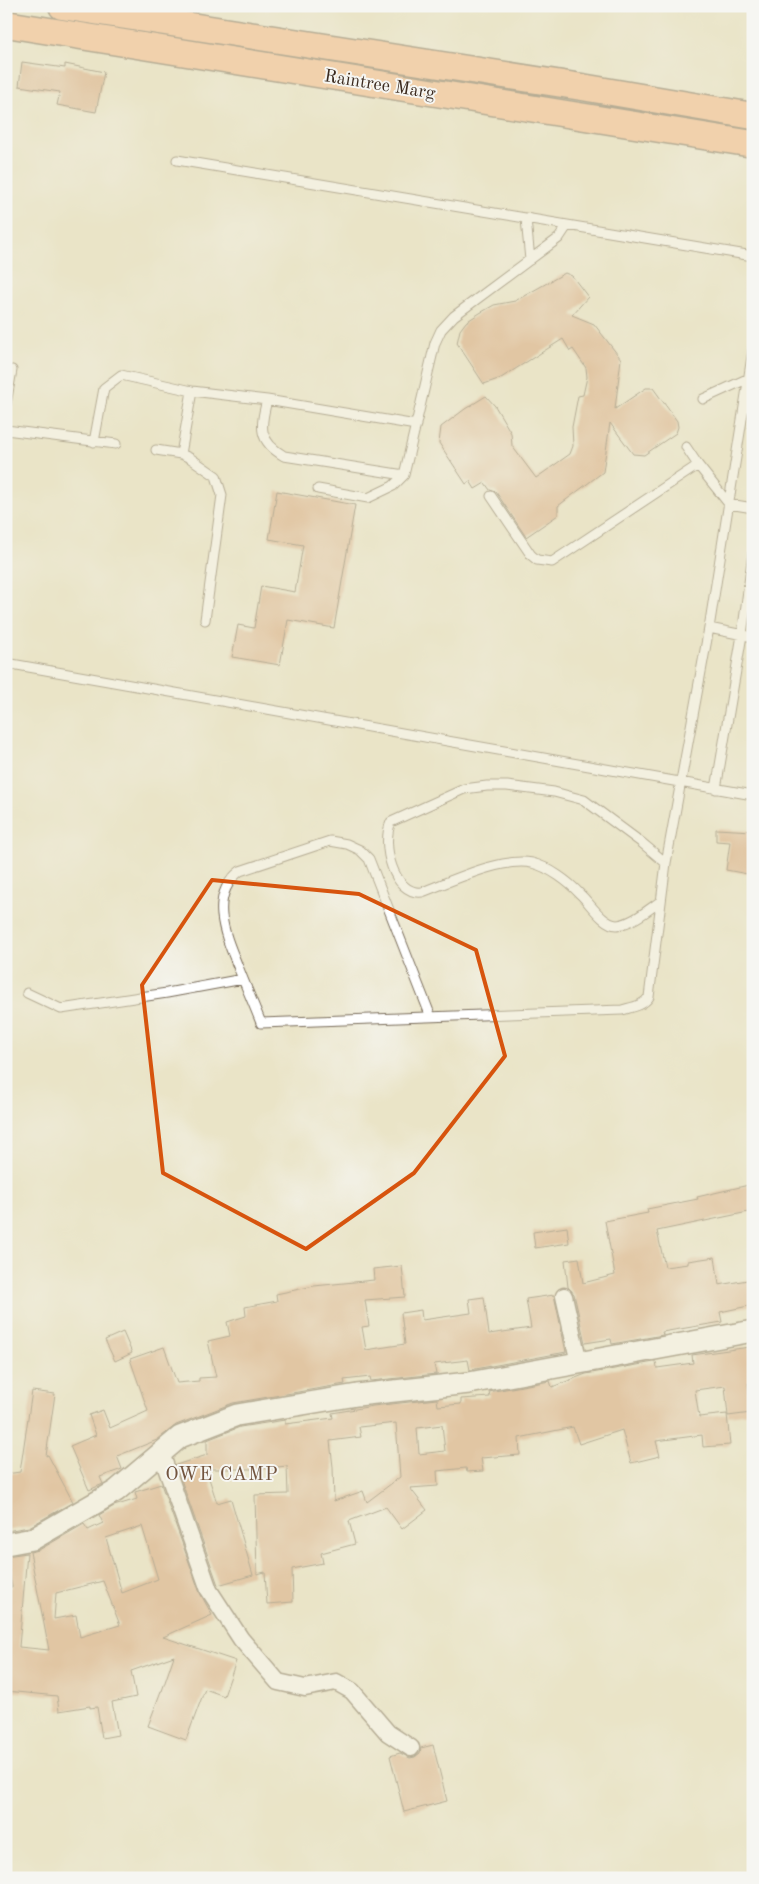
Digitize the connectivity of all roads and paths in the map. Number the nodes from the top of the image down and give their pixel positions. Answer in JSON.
{"nodes":[{"id":1,"x":62,"y":6,"type":"edge"},
{"id":2,"x":6,"y":24,"type":"edge"},
{"id":3,"x":753,"y":116,"type":"edge"},
{"id":4,"x":753,"y":144,"type":"edge"},
{"id":5,"x":177,"y":160,"type":"dead end"},
{"id":6,"x":526,"y":219,"type":"junction"},
{"id":7,"x":567,"y":226,"type":"junction"},
{"id":8,"x":753,"y":256,"type":"edge"},
{"id":9,"x":530,"y":260,"type":"junction"},
{"id":10,"x":753,"y":350,"type":"edge"},
{"id":11,"x":12,"y":370,"type":"dead end"},
{"id":12,"x":748,"y":378,"type":"junction"},
{"id":13,"x":192,"y":391,"type":"junction"},
{"id":14,"x":703,"y":399,"type":"dead end"},
{"id":15,"x":267,"y":400,"type":"junction"},
{"id":16,"x":6,"y":404,"type":"edge"},
{"id":17,"x":748,"y":409,"type":"edge"},
{"id":18,"x":416,"y":425,"type":"junction"},
{"id":19,"x":6,"y":430,"type":"edge"},
{"id":20,"x":94,"y":442,"type":"junction"},
{"id":21,"x":116,"y":444,"type":"dead end"},
{"id":22,"x":686,"y":447,"type":"dead end"},
{"id":23,"x":156,"y":450,"type":"dead end"},
{"id":24,"x":181,"y":454,"type":"junction"},
{"id":25,"x":698,"y":466,"type":"junction"},
{"id":26,"x":404,"y":475,"type":"junction"},
{"id":27,"x":318,"y":489,"type":"dead end"},
{"id":28,"x":491,"y":496,"type":"dead end"},
{"id":29,"x":729,"y":504,"type":"junction"},
{"id":30,"x":753,"y":508,"type":"edge"},
{"id":31,"x":753,"y":553,"type":"edge"},
{"id":32,"x":205,"y":620,"type":"dead end"},
{"id":33,"x":710,"y":628,"type":"junction"},
{"id":34,"x":742,"y":635,"type":"junction"},
{"id":35,"x":753,"y":637,"type":"edge"},
{"id":36,"x":6,"y":662,"type":"edge"},
{"id":37,"x":681,"y":782,"type":"junction"},
{"id":38,"x":716,"y":788,"type":"junction"},
{"id":39,"x":753,"y":794,"type":"edge"},
{"id":40,"x":666,"y":863,"type":"junction"},
{"id":41,"x":661,"y":902,"type":"junction"},
{"id":42,"x":243,"y":978,"type":"junction"},
{"id":43,"x":27,"y":993,"type":"dead end"},
{"id":44,"x":431,"y":1017,"type":"junction"},
{"id":45,"x":564,"y":1296,"type":"dead end"},
{"id":46,"x":753,"y":1331,"type":"edge"},
{"id":47,"x":579,"y":1364,"type":"junction"},
{"id":48,"x":161,"y":1453,"type":"junction"},
{"id":49,"x":6,"y":1544,"type":"edge"},
{"id":50,"x":411,"y":1748,"type":"dead end"}],
"edges":[{"from":1,"to":3,"type":"main road","name":"Raintree Marg"},
{"from":2,"to":4,"type":"main road","name":"Raintree Marg"},
{"from":5,"to":6,"type":"lane"},
{"from":6,"to":7,"type":"lane"},
{"from":6,"to":9,"type":"lane"},
{"from":7,"to":8,"type":"lane"},
{"from":7,"to":9,"type":"lane"},
{"from":9,"to":18,"type":"lane"},
{"from":10,"to":12,"type":"lane"},
{"from":11,"to":16,"type":"lane"},
{"from":12,"to":14,"type":"lane"},
{"from":12,"to":17,"type":"lane"},
{"from":13,"to":15,"type":"lane"},
{"from":13,"to":20,"type":"lane"},
{"from":13,"to":24,"type":"lane"},
{"from":15,"to":18,"type":"lane"},
{"from":15,"to":26,"type":"lane"},
{"from":17,"to":29,"type":"lane"},
{"from":18,"to":26,"type":"lane"},
{"from":19,"to":20,"type":"lane"},
{"from":20,"to":21,"type":"lane"},
{"from":22,"to":25,"type":"lane"},
{"from":23,"to":24,"type":"lane"},
{"from":24,"to":32,"type":"lane"},
{"from":25,"to":28,"type":"lane"},
{"from":25,"to":29,"type":"lane"},
{"from":26,"to":27,"type":"lane"},
{"from":29,"to":30,"type":"lane"},
{"from":29,"to":33,"type":"lane"},
{"from":31,"to":34,"type":"lane"},
{"from":33,"to":34,"type":"lane"},
{"from":33,"to":37,"type":"lane"},
{"from":34,"to":35,"type":"lane"},
{"from":34,"to":38,"type":"lane"},
{"from":36,"to":37,"type":"lane"},
{"from":37,"to":38,"type":"lane"},
{"from":37,"to":40,"type":"lane"},
{"from":38,"to":39,"type":"lane"},
{"from":40,"to":41,"type":"lane"},
{"from":40,"to":41,"type":"lane"},
{"from":41,"to":44,"type":"lane"},
{"from":42,"to":43,"type":"lane"},
{"from":42,"to":44,"type":"lane"},
{"from":42,"to":44,"type":"lane"},
{"from":45,"to":47,"type":"street"},
{"from":46,"to":47,"type":"street"},
{"from":47,"to":48,"type":"street"},
{"from":48,"to":49,"type":"street"},
{"from":48,"to":50,"type":"street"}]}
